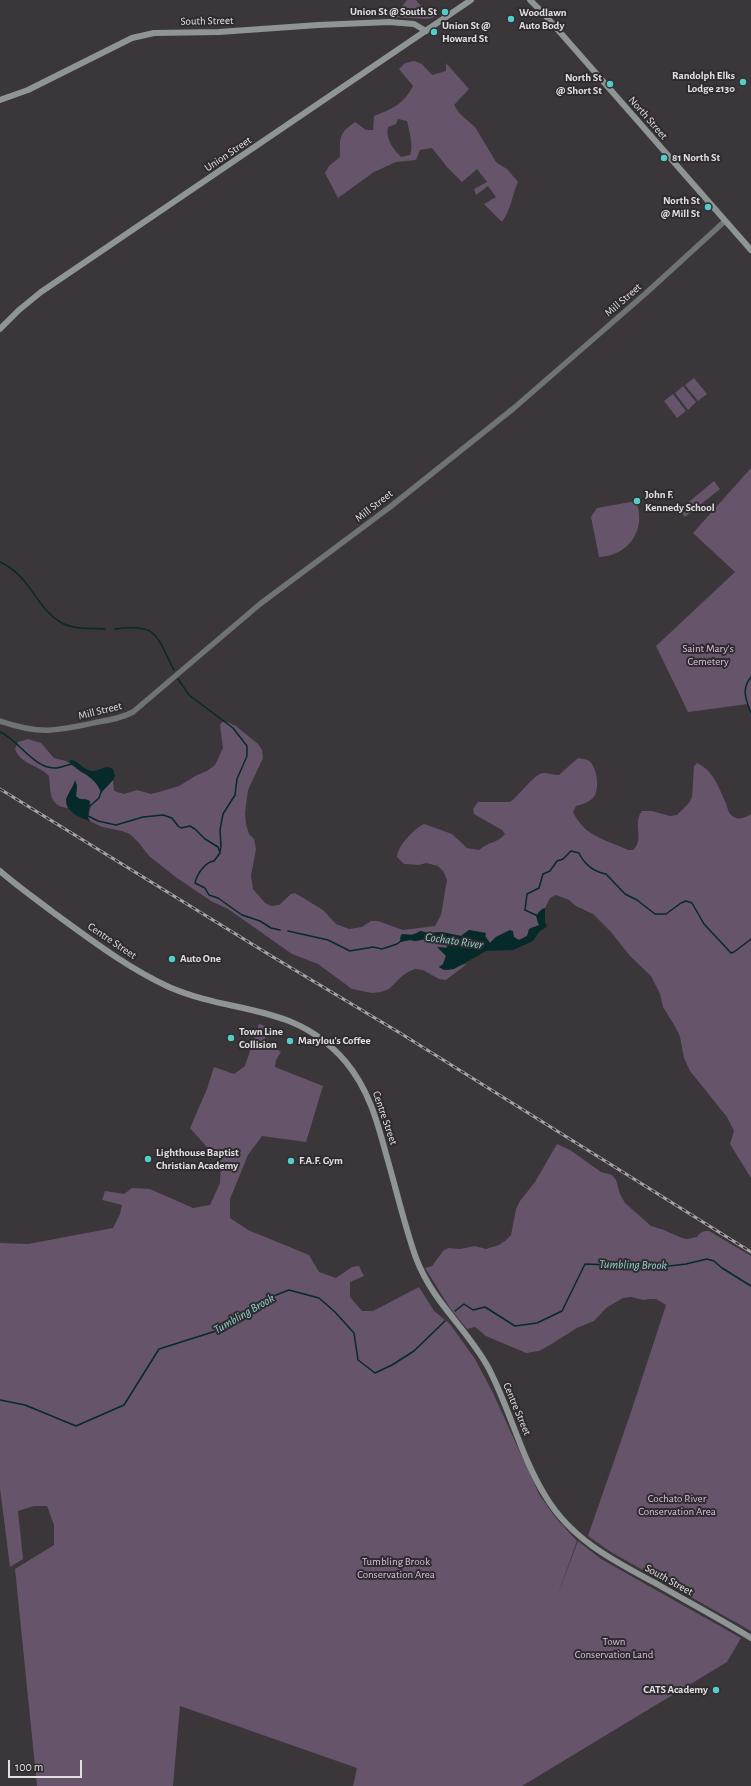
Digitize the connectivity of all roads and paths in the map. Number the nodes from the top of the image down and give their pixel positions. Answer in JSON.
{"nodes":[{"id":1,"x":471,"y":0,"type":"edge"},
{"id":2,"x":530,"y":0,"type":"edge"},
{"id":3,"x":426,"y":31,"type":"junction"},
{"id":4,"x":0,"y":100,"type":"edge"},
{"id":5,"x":725,"y":221,"type":"junction"},
{"id":6,"x":751,"y":250,"type":"edge"},
{"id":7,"x":0,"y":329,"type":"edge"},
{"id":8,"x":0,"y":721,"type":"edge"},
{"id":9,"x":0,"y":871,"type":"edge"},
{"id":10,"x":579,"y":1536,"type":"joint"},
{"id":11,"x":751,"y":1638,"type":"edge"}],
"edges":[{"from":1,"to":3,"type":"main road","name":"Union Street"},
{"from":2,"to":5,"type":"main road","name":"North Street"},
{"from":3,"to":4,"type":"main road","name":"South Street"},
{"from":3,"to":7,"type":"main road","name":"Union Street"},
{"from":5,"to":6,"type":"main road","name":"North Street"},
{"from":5,"to":8,"type":"street","name":"Mill Street"},
{"from":9,"to":10,"type":"main road","name":"Centre Street"},
{"from":10,"to":11,"type":"main road","name":"South Street"}]}
